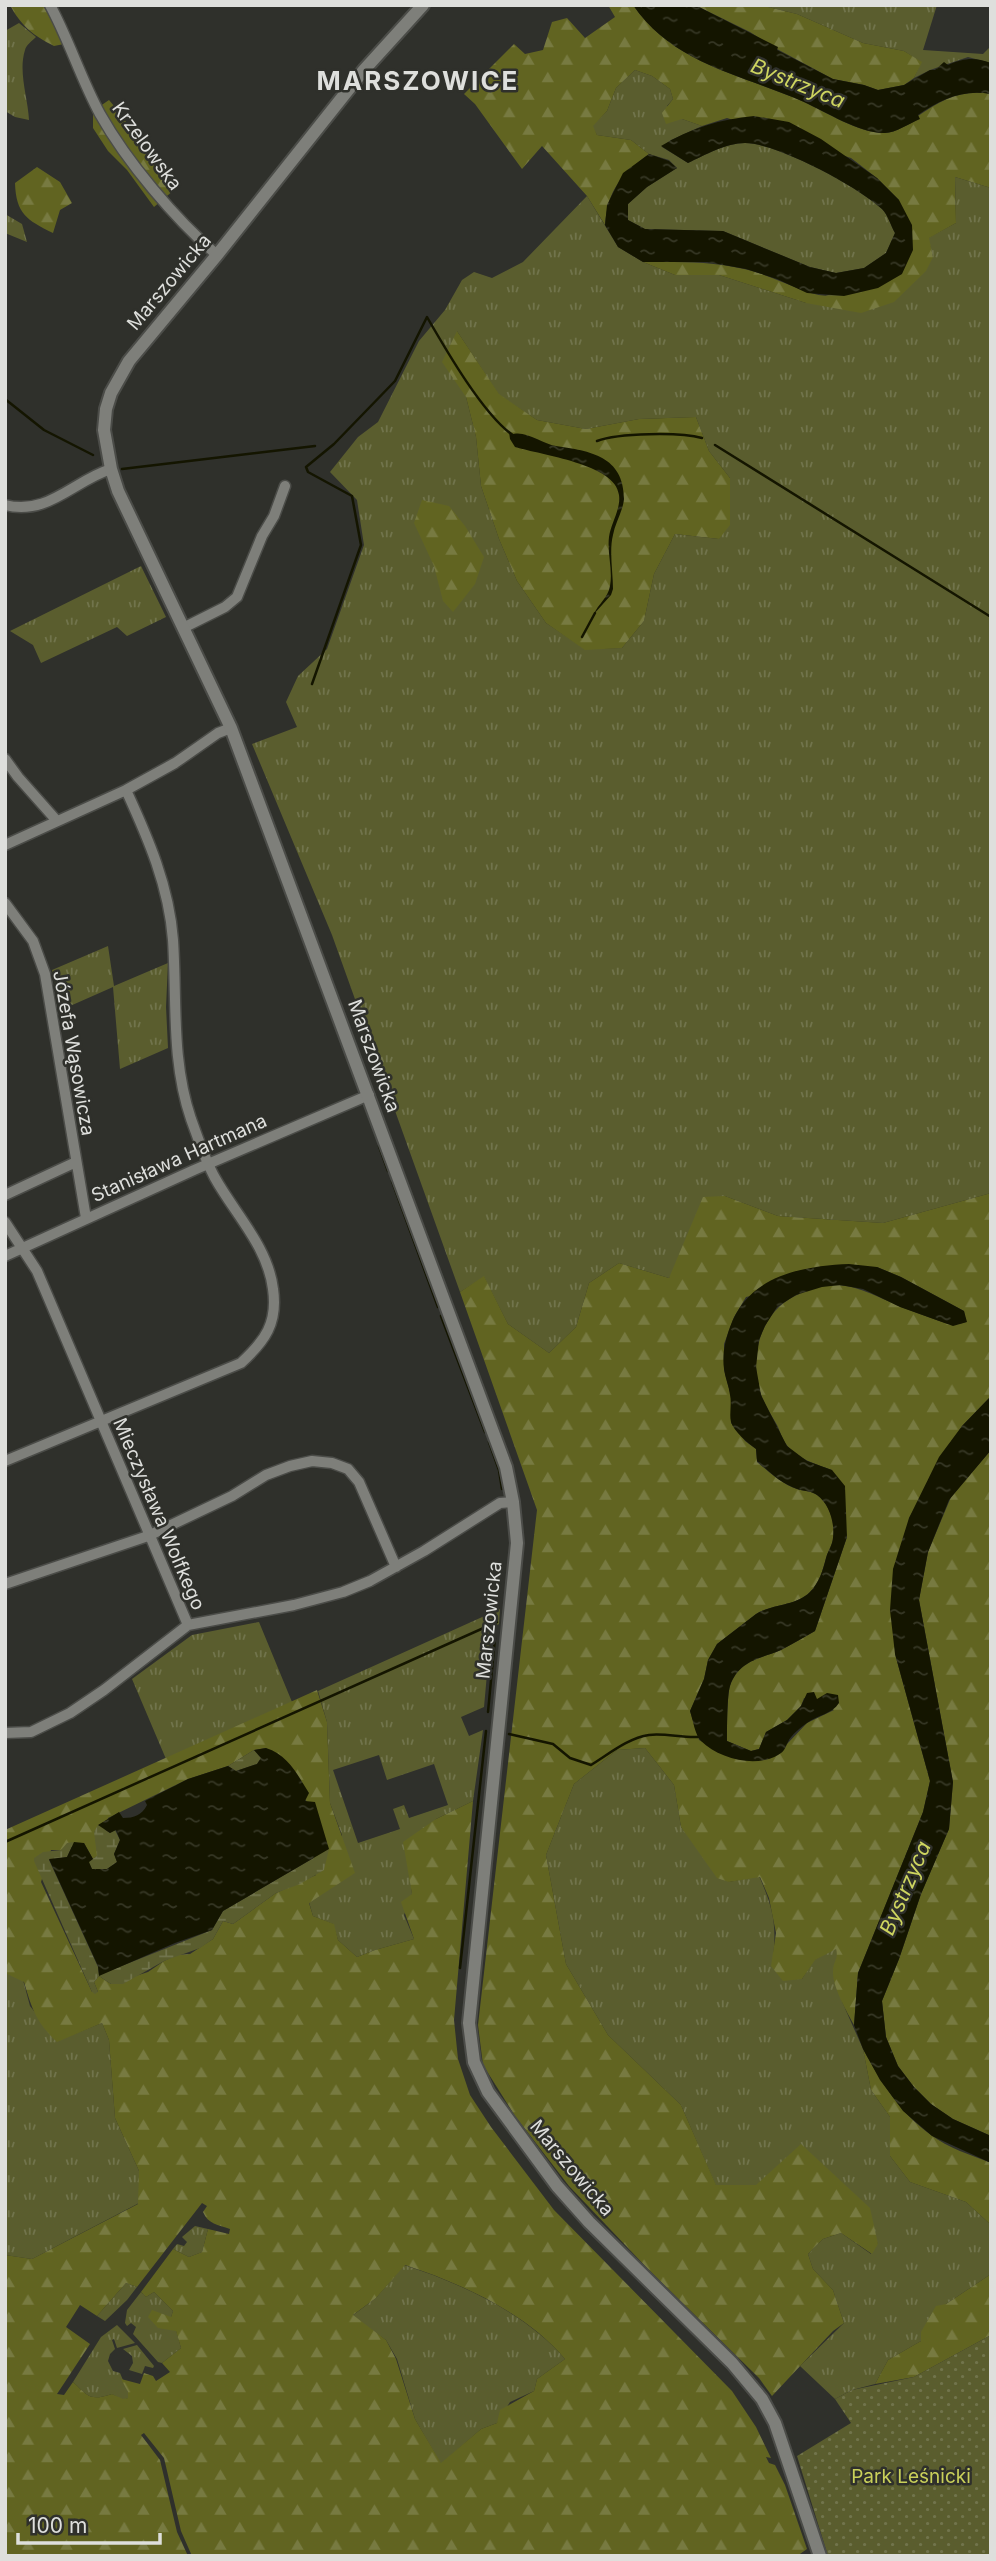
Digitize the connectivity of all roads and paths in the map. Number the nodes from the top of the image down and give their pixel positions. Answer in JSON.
{"nodes":[{"id":1,"x":50,"y":5,"type":"edge"},
{"id":2,"x":423,"y":5,"type":"edge"},
{"id":3,"x":217,"y":255,"type":"junction"},
{"id":4,"x":111,"y":469,"type":"junction"},
{"id":5,"x":285,"y":486,"type":"dead end"},
{"id":6,"x":5,"y":505,"type":"edge"},
{"id":7,"x":183,"y":628,"type":"junction"},
{"id":8,"x":230,"y":728,"type":"junction"},
{"id":9,"x":5,"y":759,"type":"edge"},
{"id":10,"x":126,"y":790,"type":"junction"},
{"id":11,"x":57,"y":821,"type":"junction"},
{"id":12,"x":5,"y":845,"type":"edge"},
{"id":13,"x":5,"y":903,"type":"edge"},
{"id":14,"x":369,"y":1095,"type":"junction"},
{"id":15,"x":76,"y":1162,"type":"junction"},
{"id":16,"x":209,"y":1164,"type":"junction"},
{"id":17,"x":5,"y":1195,"type":"edge"},
{"id":18,"x":86,"y":1218,"type":"junction"},
{"id":19,"x":5,"y":1223,"type":"edge"},
{"id":20,"x":23,"y":1248,"type":"junction"},
{"id":21,"x":5,"y":1256,"type":"edge"},
{"id":22,"x":101,"y":1420,"type":"junction"},
{"id":23,"x":5,"y":1461,"type":"edge"},
{"id":24,"x":513,"y":1502,"type":"junction"},
{"id":25,"x":148,"y":1536,"type":"junction"},
{"id":26,"x":396,"y":1567,"type":"junction"},
{"id":27,"x":5,"y":1584,"type":"edge"},
{"id":28,"x":188,"y":1625,"type":"junction"},
{"id":29,"x":5,"y":1733,"type":"edge"},
{"id":30,"x":820,"y":2556,"type":"edge"}],
"edges":[{"from":1,"to":3,"type":"street","name":"Krzelowska"},
{"from":2,"to":3,"type":"street","name":"Marszowicka"},
{"from":3,"to":4,"type":"street","name":"Marszowicka"},
{"from":4,"to":6,"type":"street"},
{"from":4,"to":7,"type":"street","name":"Marszowicka"},
{"from":5,"to":7,"type":"street"},
{"from":7,"to":8,"type":"street","name":"Marszowicka"},
{"from":8,"to":10,"type":"street"},
{"from":8,"to":14,"type":"street","name":"Marszowicka"},
{"from":9,"to":11,"type":"street"},
{"from":10,"to":11,"type":"street"},
{"from":10,"to":16,"type":"street"},
{"from":11,"to":12,"type":"street"},
{"from":13,"to":15,"type":"street","name":"Józefa Wąsowicza"},
{"from":14,"to":16,"type":"street","name":"Stanisława Hartmana"},
{"from":14,"to":24,"type":"street","name":"Marszowicka"},
{"from":15,"to":17,"type":"street"},
{"from":15,"to":18,"type":"street","name":"Józefa Wąsowicza"},
{"from":16,"to":18,"type":"street","name":"Stanisława Hartmana"},
{"from":16,"to":22,"type":"street"},
{"from":18,"to":20,"type":"street","name":"Stanisława Hartmana"},
{"from":19,"to":20,"type":"street","name":"Mieczysława Wolfkego"},
{"from":20,"to":21,"type":"street","name":"Stanisława Hartmana"},
{"from":20,"to":22,"type":"street","name":"Mieczysława Wolfkego"},
{"from":22,"to":23,"type":"street"},
{"from":22,"to":25,"type":"street","name":"Mieczysława Wolfkego"},
{"from":24,"to":26,"type":"street","name":"Mieczysława Wolfkego"},
{"from":24,"to":30,"type":"street","name":"Marszowicka"},
{"from":25,"to":26,"type":"street"},
{"from":25,"to":27,"type":"street"},
{"from":25,"to":28,"type":"street","name":"Mieczysława Wolfkego"},
{"from":26,"to":28,"type":"street","name":"Mieczysława Wolfkego"},
{"from":28,"to":29,"type":"street"}]}
